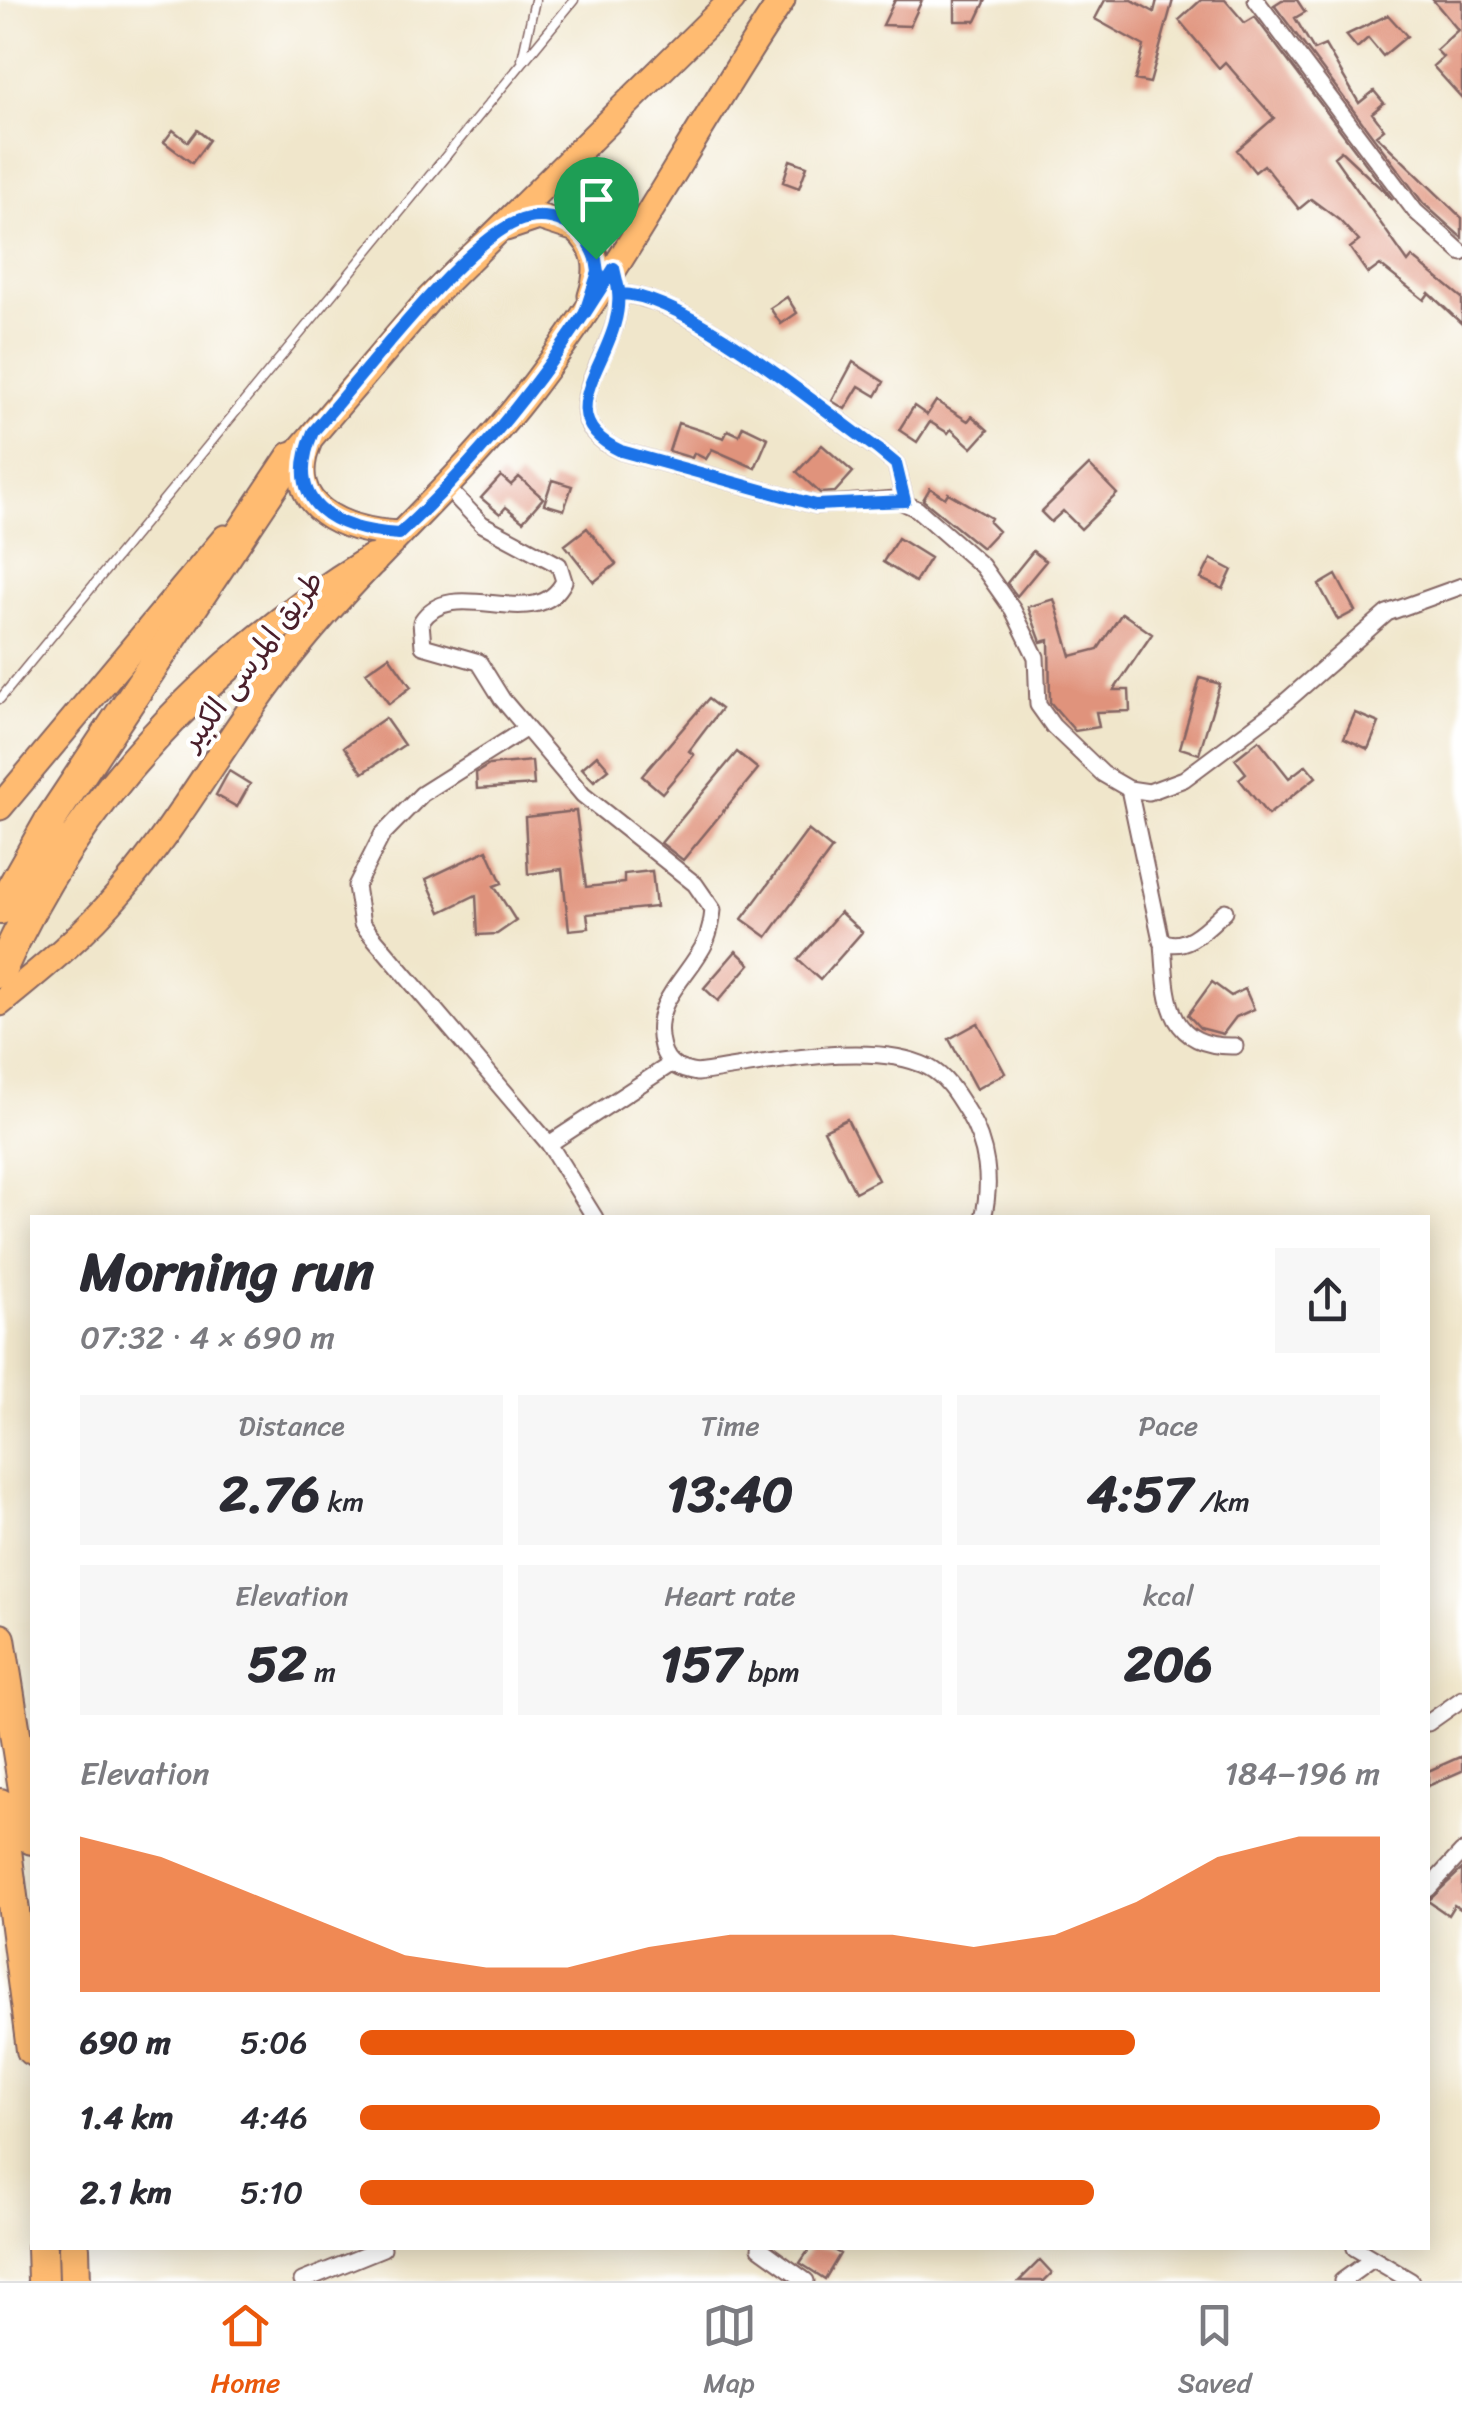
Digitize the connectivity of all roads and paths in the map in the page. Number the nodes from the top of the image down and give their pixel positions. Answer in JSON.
{"nodes":[{"id":1,"x":536,"y":0,"type":"edge"},
{"id":2,"x":574,"y":0,"type":"edge"},
{"id":3,"x":732,"y":0,"type":"edge"},
{"id":4,"x":782,"y":0,"type":"edge"},
{"id":5,"x":1256,"y":0,"type":"edge"},
{"id":6,"x":521,"y":64,"type":"junction"},
{"id":7,"x":490,"y":238,"type":"junction"},
{"id":8,"x":1462,"y":253,"type":"edge"},
{"id":9,"x":614,"y":268,"type":"junction"},
{"id":10,"x":620,"y":294,"type":"junction"},
{"id":11,"x":584,"y":315,"type":"junction"},
{"id":12,"x":313,"y":432,"type":"junction"},
{"id":13,"x":292,"y":458,"type":"junction"},
{"id":14,"x":448,"y":489,"type":"junction"},
{"id":15,"x":905,"y":501,"type":"junction"},
{"id":16,"x":399,"y":534,"type":"junction"},
{"id":17,"x":372,"y":560,"type":"junction"},
{"id":18,"x":1462,"y":586,"type":"edge"},
{"id":19,"x":0,"y":700,"type":"edge"},
{"id":20,"x":526,"y":729,"type":"junction"},
{"id":21,"x":1128,"y":790,"type":"junction"},
{"id":22,"x":0,"y":806,"type":"edge"},
{"id":23,"x":0,"y":909,"type":"edge"},
{"id":24,"x":1225,"y":911,"type":"dead end"},
{"id":25,"x":1164,"y":943,"type":"junction"},
{"id":26,"x":0,"y":972,"type":"edge"},
{"id":27,"x":0,"y":1003,"type":"edge"},
{"id":28,"x":1235,"y":1046,"type":"dead end"},
{"id":29,"x":672,"y":1064,"type":"junction"},
{"id":30,"x":549,"y":1144,"type":"junction"},
{"id":31,"x":593,"y":1215,"type":"edge"},
{"id":32,"x":983,"y":1215,"type":"edge"},
{"id":33,"x":0,"y":1639,"type":"edge"},
{"id":34,"x":1462,"y":1699,"type":"edge"},
{"id":35,"x":1430,"y":1722,"type":"edge"},
{"id":36,"x":0,"y":1804,"type":"edge"},
{"id":37,"x":30,"y":1826,"type":"edge"},
{"id":38,"x":1462,"y":1852,"type":"edge"},
{"id":39,"x":1430,"y":1887,"type":"edge"},
{"id":40,"x":30,"y":2035,"type":"edge"},
{"id":41,"x":42,"y":2250,"type":"edge"},
{"id":42,"x":74,"y":2250,"type":"edge"},
{"id":43,"x":378,"y":2250,"type":"edge"},
{"id":44,"x":763,"y":2250,"type":"edge"},
{"id":45,"x":1357,"y":2250,"type":"edge"},
{"id":46,"x":1370,"y":2261,"type":"junction"},
{"id":47,"x":44,"y":2281,"type":"edge"},
{"id":48,"x":75,"y":2281,"type":"edge"},
{"id":49,"x":302,"y":2281,"type":"edge"},
{"id":50,"x":806,"y":2281,"type":"edge"},
{"id":51,"x":1342,"y":2281,"type":"edge"},
{"id":52,"x":1411,"y":2281,"type":"edge"}],
"edges":[{"from":1,"to":6,"type":"lane"},
{"from":2,"to":6,"type":"lane"},
{"from":3,"to":7,"type":"main road"},
{"from":4,"to":9,"type":"main road","name":"طريق المرسى الكبير"},
{"from":5,"to":8,"type":"street"},
{"from":6,"to":19,"type":"lane"},
{"from":7,"to":11,"type":"main road"},
{"from":7,"to":12,"type":"main road"},
{"from":9,"to":10,"type":"street"},
{"from":9,"to":11,"type":"main road","name":"طريق المرسى الكبير"},
{"from":10,"to":15,"type":"street"},
{"from":10,"to":15,"type":"street"},
{"from":11,"to":14,"type":"main road","name":"طريق المرسى الكبير"},
{"from":12,"to":13,"type":"main road"},
{"from":12,"to":16,"type":"main road"},
{"from":13,"to":22,"type":"main road"},
{"from":13,"to":23,"type":"highway"},
{"from":14,"to":16,"type":"main road","name":"طريق المرسى الكبير"},
{"from":14,"to":20,"type":"street"},
{"from":15,"to":21,"type":"street"},
{"from":16,"to":17,"type":"main road","name":"طريق المرسى الكبير"},
{"from":17,"to":26,"type":"highway"},
{"from":17,"to":27,"type":"main road","name":"طريق المرسى الكبير"},
{"from":18,"to":21,"type":"street"},
{"from":20,"to":29,"type":"street"},
{"from":20,"to":30,"type":"street"},
{"from":21,"to":25,"type":"street"},
{"from":24,"to":25,"type":"street"},
{"from":25,"to":28,"type":"street"},
{"from":29,"to":30,"type":"street"},
{"from":29,"to":32,"type":"street"},
{"from":30,"to":31,"type":"street"},
{"from":33,"to":37,"type":"highway"},
{"from":34,"to":35,"type":"street"},
{"from":36,"to":40,"type":"highway"},
{"from":38,"to":39,"type":"street"},
{"from":41,"to":47,"type":"highway"},
{"from":42,"to":48,"type":"highway"},
{"from":43,"to":49,"type":"street"},
{"from":44,"to":50,"type":"street"},
{"from":45,"to":46,"type":"street"},
{"from":46,"to":51,"type":"street"},
{"from":46,"to":52,"type":"street"}]}
